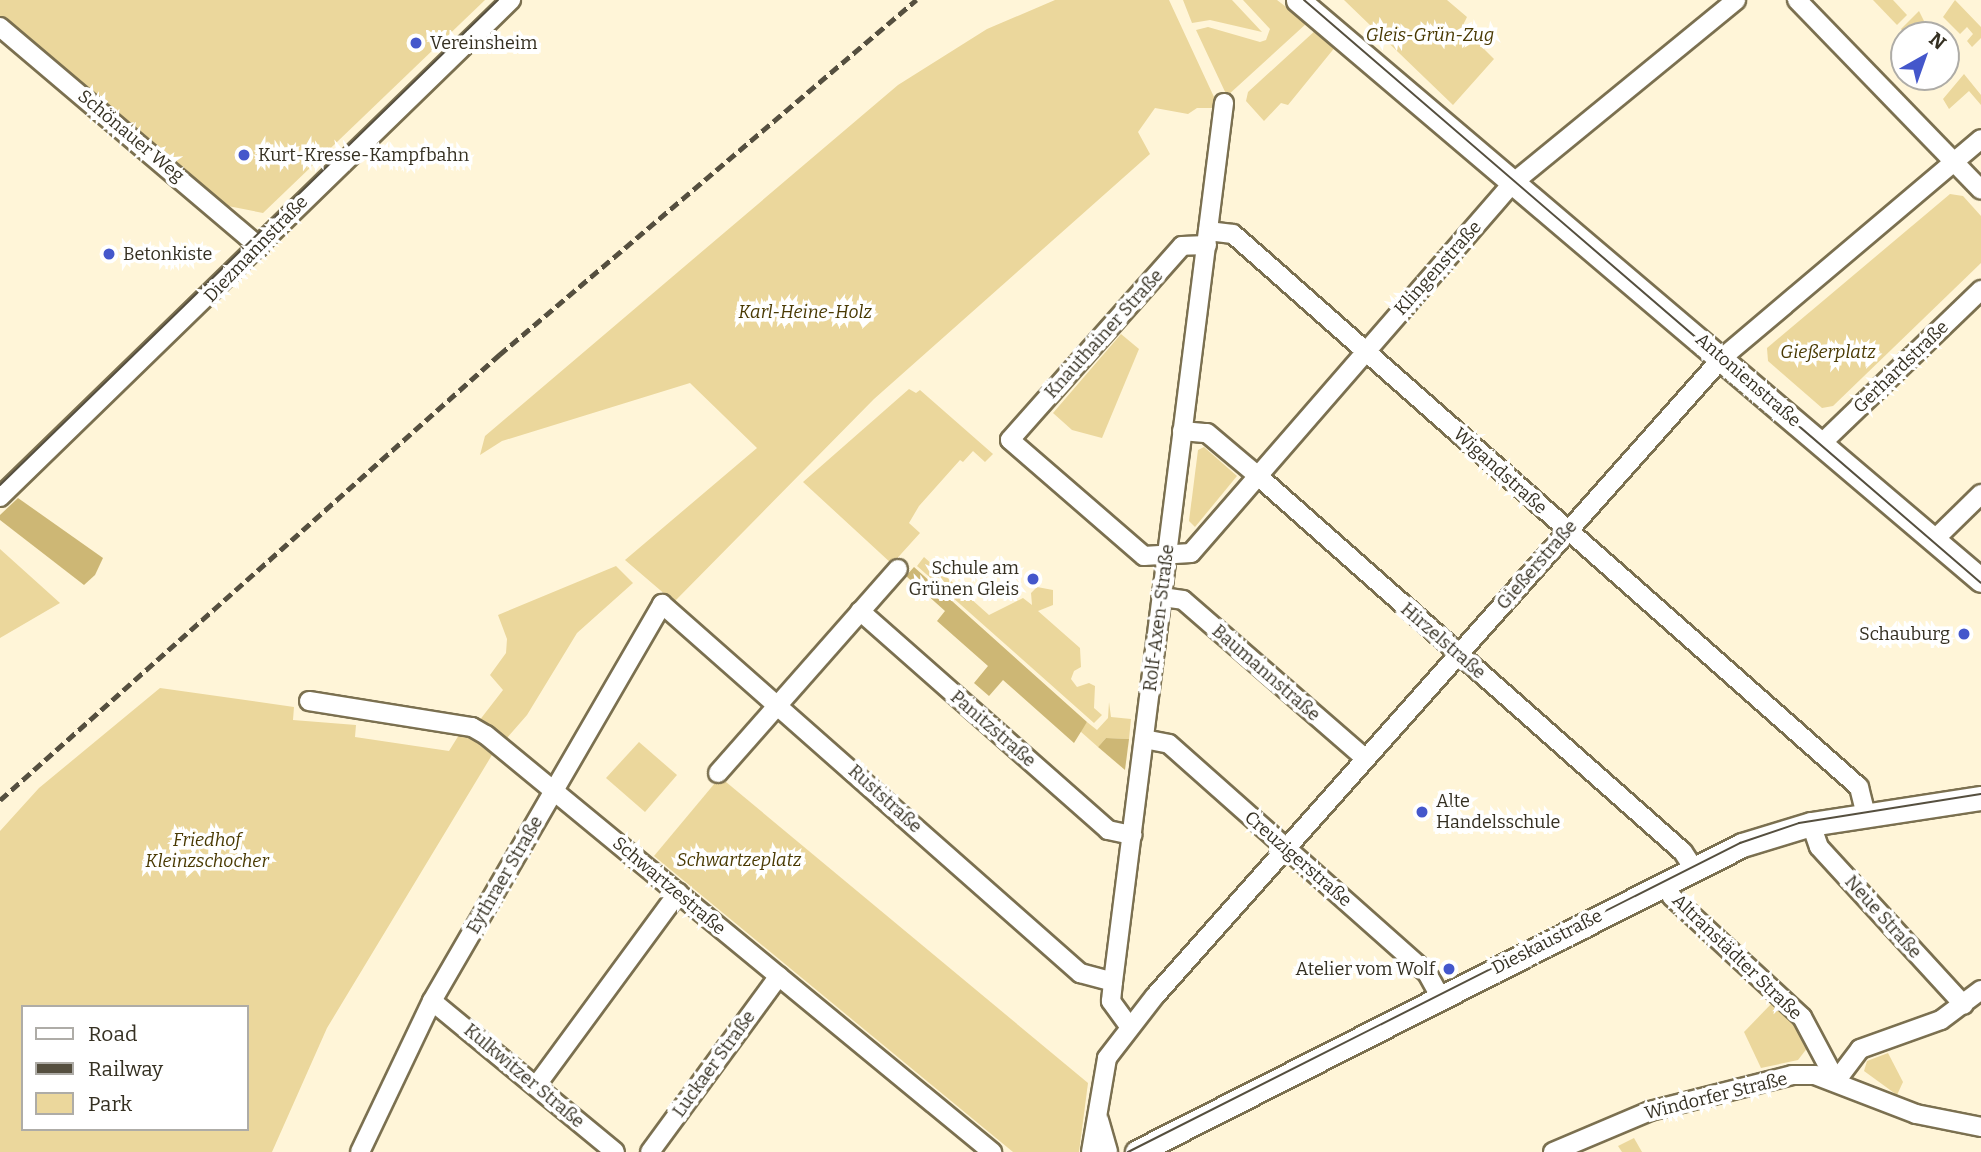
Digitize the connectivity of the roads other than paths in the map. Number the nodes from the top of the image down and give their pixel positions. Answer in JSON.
{"nodes":[{"id":1,"x":511,"y":0,"type":"edge"},
{"id":2,"x":1736,"y":0,"type":"edge"},
{"id":3,"x":1797,"y":0,"type":"edge"},
{"id":4,"x":1310,"y":4,"type":"edge"},
{"id":5,"x":0,"y":27,"type":"edge"},
{"id":6,"x":1224,"y":103,"type":"dead end"},
{"id":7,"x":1981,"y":139,"type":"edge"},
{"id":8,"x":1954,"y":161,"type":"junction"},
{"id":9,"x":1516,"y":181,"type":"junction"},
{"id":10,"x":1981,"y":190,"type":"edge"},
{"id":11,"x":1208,"y":238,"type":"junction"},
{"id":12,"x":259,"y":247,"type":"junction"},
{"id":13,"x":1981,"y":290,"type":"edge"},
{"id":14,"x":1365,"y":350,"type":"junction"},
{"id":15,"x":1722,"y":358,"type":"junction"},
{"id":16,"x":1182,"y":431,"type":"junction"},
{"id":17,"x":1822,"y":443,"type":"junction"},
{"id":18,"x":1258,"y":476,"type":"junction"},
{"id":19,"x":1981,"y":494,"type":"edge"},
{"id":20,"x":0,"y":497,"type":"edge"},
{"id":21,"x":1567,"y":530,"type":"junction"},
{"id":22,"x":1934,"y":540,"type":"junction"},
{"id":23,"x":1166,"y":558,"type":"junction"},
{"id":24,"x":898,"y":569,"type":"dead end"},
{"id":25,"x":1981,"y":580,"type":"edge"},
{"id":26,"x":1162,"y":597,"type":"junction"},
{"id":27,"x":662,"y":604,"type":"joint"},
{"id":28,"x":860,"y":611,"type":"junction"},
{"id":29,"x":1458,"y":654,"type":"junction"},
{"id":30,"x":309,"y":701,"type":"dead end"},
{"id":31,"x":778,"y":705,"type":"junction"},
{"id":32,"x":1144,"y":739,"type":"junction"},
{"id":33,"x":1366,"y":759,"type":"junction"},
{"id":34,"x":718,"y":773,"type":"dead end"},
{"id":35,"x":554,"y":789,"type":"junction"},
{"id":36,"x":1981,"y":798,"type":"edge"},
{"id":37,"x":1866,"y":816,"type":"junction"},
{"id":38,"x":1811,"y":824,"type":"junction"},
{"id":39,"x":1132,"y":835,"type":"junction"},
{"id":40,"x":1286,"y":849,"type":"junction"},
{"id":41,"x":1694,"y":869,"type":"junction"},
{"id":42,"x":1664,"y":883,"type":"junction"},
{"id":43,"x":678,"y":893,"type":"junction"},
{"id":44,"x":779,"y":976,"type":"junction"},
{"id":45,"x":1113,"y":982,"type":"junction"},
{"id":46,"x":1440,"y":996,"type":"junction"},
{"id":47,"x":1975,"y":998,"type":"edge"},
{"id":48,"x":432,"y":1001,"type":"junction"},
{"id":49,"x":1129,"y":1026,"type":"junction"},
{"id":50,"x":1836,"y":1081,"type":"junction"},
{"id":51,"x":536,"y":1086,"type":"junction"},
{"id":52,"x":1099,"y":1120,"type":"junction"},
{"id":53,"x":1981,"y":1127,"type":"edge"},
{"id":54,"x":365,"y":1150,"type":"edge"},
{"id":55,"x":615,"y":1152,"type":"edge"},
{"id":56,"x":649,"y":1152,"type":"edge"},
{"id":57,"x":992,"y":1152,"type":"edge"},
{"id":58,"x":1091,"y":1152,"type":"edge"},
{"id":59,"x":1108,"y":1152,"type":"edge"},
{"id":60,"x":1137,"y":1152,"type":"edge"},
{"id":61,"x":1553,"y":1152,"type":"edge"}],
"edges":[{"from":1,"to":12,"type":"street","name":"Diezmannstraße"},
{"from":2,"to":9,"type":"street","name":"Klingenstraße"},
{"from":3,"to":8,"type":"street"},
{"from":4,"to":9,"type":"main road","name":"Antonienstraße"},
{"from":5,"to":12,"type":"street","name":"Schönauer Weg"},
{"from":6,"to":11,"type":"street","name":"Rolf-Axen-Straße"},
{"from":7,"to":8,"type":"street","name":"Gießerstraße"},
{"from":8,"to":10,"type":"street"},
{"from":8,"to":15,"type":"street","name":"Gießerstraße"},
{"from":9,"to":14,"type":"street","name":"Klingenstraße"},
{"from":9,"to":15,"type":"main road","name":"Antonienstraße"},
{"from":11,"to":14,"type":"street","name":"Wigandstraße"},
{"from":11,"to":16,"type":"street","name":"Rolf-Axen-Straße"},
{"from":11,"to":23,"type":"street","name":"Knauthainer Straße"},
{"from":12,"to":20,"type":"street","name":"Diezmannstraße"},
{"from":13,"to":17,"type":"street","name":"Gerhardstraße"},
{"from":14,"to":18,"type":"street","name":"Klingenstraße"},
{"from":14,"to":21,"type":"street","name":"Wigandstraße"},
{"from":15,"to":17,"type":"main road","name":"Antonienstraße"},
{"from":15,"to":21,"type":"street","name":"Gießerstraße"},
{"from":16,"to":18,"type":"street","name":"Hirzelstraße"},
{"from":16,"to":23,"type":"street","name":"Rolf-Axen-Straße"},
{"from":17,"to":22,"type":"main road","name":"Antonienstraße"},
{"from":18,"to":23,"type":"street","name":"Klingenstraße"},
{"from":18,"to":29,"type":"street","name":"Hirzelstraße"},
{"from":19,"to":22,"type":"street"},
{"from":21,"to":29,"type":"street","name":"Gießerstraße"},
{"from":21,"to":37,"type":"street","name":"Wigandstraße"},
{"from":22,"to":25,"type":"main road","name":"Antonienstraße"},
{"from":23,"to":26,"type":"street","name":"Rolf-Axen-Straße"},
{"from":24,"to":28,"type":"street"},
{"from":26,"to":32,"type":"street","name":"Rolf-Axen-Straße"},
{"from":26,"to":33,"type":"street","name":"Baumannstraße"},
{"from":27,"to":31,"type":"street","name":"Ruststraße"},
{"from":27,"to":35,"type":"street","name":"Eythraer Straße"},
{"from":28,"to":31,"type":"street"},
{"from":28,"to":39,"type":"street","name":"Panitzstraße"},
{"from":29,"to":33,"type":"street","name":"Gießerstraße"},
{"from":29,"to":41,"type":"street","name":"Hirzelstraße"},
{"from":30,"to":35,"type":"street","name":"Schwartzestraße"},
{"from":31,"to":34,"type":"street"},
{"from":31,"to":45,"type":"street","name":"Ruststraße"},
{"from":32,"to":39,"type":"street","name":"Rolf-Axen-Straße"},
{"from":32,"to":40,"type":"street","name":"Creuzigerstraße"},
{"from":33,"to":40,"type":"street","name":"Gießerstraße"},
{"from":35,"to":43,"type":"street","name":"Schwartzestraße"},
{"from":35,"to":48,"type":"street","name":"Eythraer Straße"},
{"from":36,"to":37,"type":"main road","name":"Dieskaustraße"},
{"from":37,"to":38,"type":"main road","name":"Dieskaustraße"},
{"from":38,"to":41,"type":"main road","name":"Dieskaustraße"},
{"from":38,"to":47,"type":"street","name":"Neue Straße"},
{"from":39,"to":45,"type":"street","name":"Rolf-Axen-Straße"},
{"from":40,"to":46,"type":"street","name":"Creuzigerstraße"},
{"from":40,"to":49,"type":"street","name":"Gießerstraße"},
{"from":41,"to":42,"type":"main road","name":"Dieskaustraße"},
{"from":42,"to":46,"type":"main road","name":"Dieskaustraße"},
{"from":42,"to":50,"type":"street","name":"Altranstädter Straße"},
{"from":43,"to":44,"type":"street","name":"Schwartzestraße"},
{"from":43,"to":51,"type":"street"},
{"from":44,"to":56,"type":"street","name":"Luckaer Straße"},
{"from":44,"to":57,"type":"street","name":"Schwartzestraße"},
{"from":45,"to":49,"type":"street","name":"Rolf-Axen-Straße"},
{"from":46,"to":60,"type":"main road","name":"Dieskaustraße"},
{"from":47,"to":50,"type":"street"},
{"from":48,"to":51,"type":"street","name":"Kulkwitzer Straße"},
{"from":48,"to":54,"type":"street","name":"Eythraer Straße"},
{"from":49,"to":52,"type":"street"},
{"from":50,"to":53,"type":"street"},
{"from":50,"to":61,"type":"street","name":"Windorfer Straße"},
{"from":51,"to":55,"type":"street","name":"Kulkwitzer Straße"},
{"from":52,"to":58,"type":"street"},
{"from":52,"to":59,"type":"street"}]}
